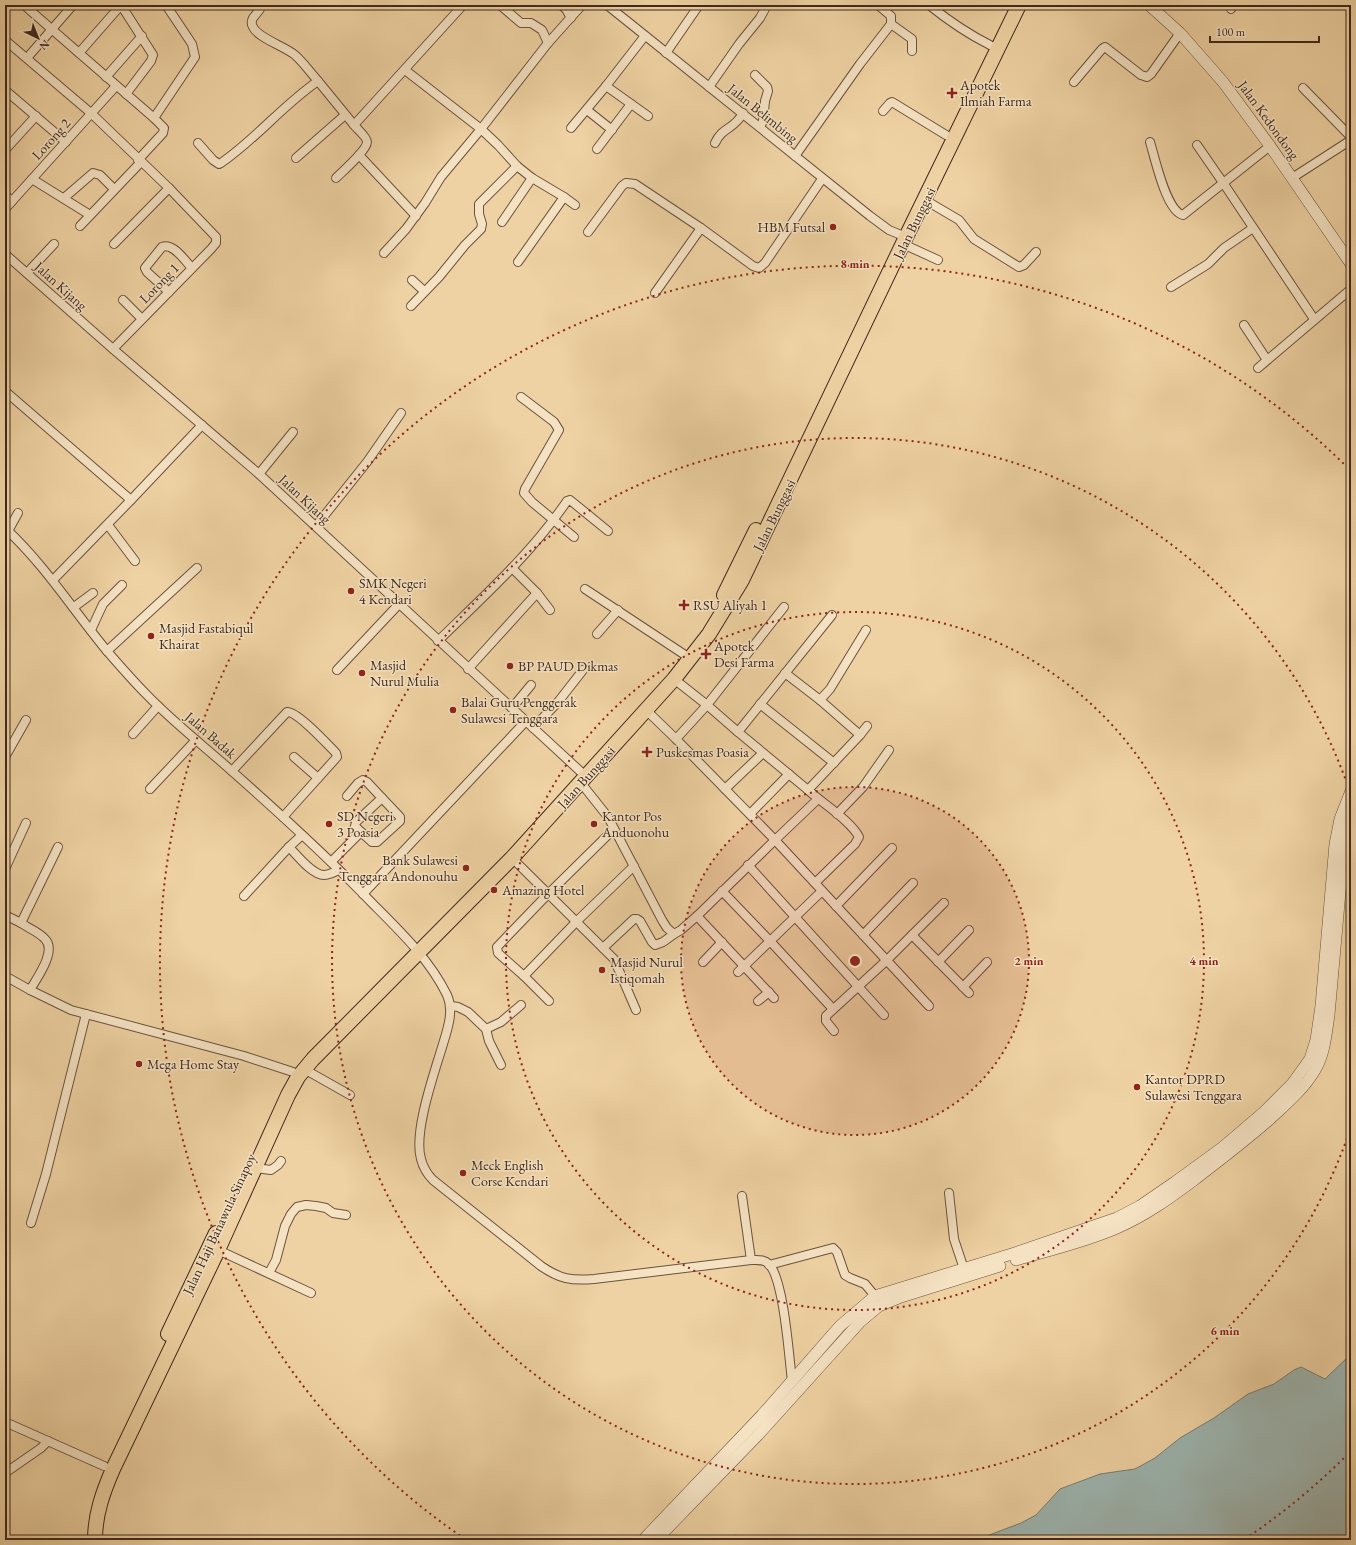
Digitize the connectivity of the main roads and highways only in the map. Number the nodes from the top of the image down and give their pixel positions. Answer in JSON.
{"nodes":[{"id":1,"x":1009,"y":5,"type":"edge"},
{"id":2,"x":1019,"y":5,"type":"edge"},
{"id":3,"x":982,"y":72,"type":"junction"},
{"id":4,"x":902,"y":238,"type":"junction"},
{"id":5,"x":741,"y":571,"type":"junction"},
{"id":6,"x":628,"y":725,"type":"junction"},
{"id":7,"x":581,"y":777,"type":"junction"},
{"id":8,"x":417,"y":950,"type":"junction"},
{"id":9,"x":285,"y":1094,"type":"junction"},
{"id":10,"x":98,"y":1497,"type":"junction"},
{"id":11,"x":86,"y":1540,"type":"edge"},
{"id":12,"x":95,"y":1540,"type":"edge"}],
"edges":[{"from":1,"to":3,"type":"highway","name":"Jalan Bunggasi"},
{"from":2,"to":3,"type":"highway","name":"Jalan Bunggasi"},
{"from":3,"to":4,"type":"highway","name":"Jalan Bunggasi"},
{"from":3,"to":4,"type":"highway","name":"Jalan Bunggasi"},
{"from":4,"to":5,"type":"highway","name":"Jalan Bunggasi"},
{"from":5,"to":6,"type":"highway","name":"Jalan Bunggasi"},
{"from":5,"to":6,"type":"highway","name":"Jalan Bunggasi"},
{"from":6,"to":7,"type":"highway","name":"Jalan Bunggasi"},
{"from":7,"to":8,"type":"highway","name":"Jalan Bunggasi"},
{"from":7,"to":8,"type":"highway","name":"Jalan Bunggasi"},
{"from":8,"to":9,"type":"highway","name":"Jalan Haji Banawula Sinapoy"},
{"from":9,"to":10,"type":"highway","name":"Jalan Haji Banawula Sinapoy"},
{"from":9,"to":10,"type":"highway","name":"Jalan Haji Banawula Sinapoy"},
{"from":10,"to":11,"type":"highway","name":"Jalan Haji Banawula Sinapoy"},
{"from":10,"to":12,"type":"highway","name":"Jalan Haji Banawula Sinapoy"}]}
